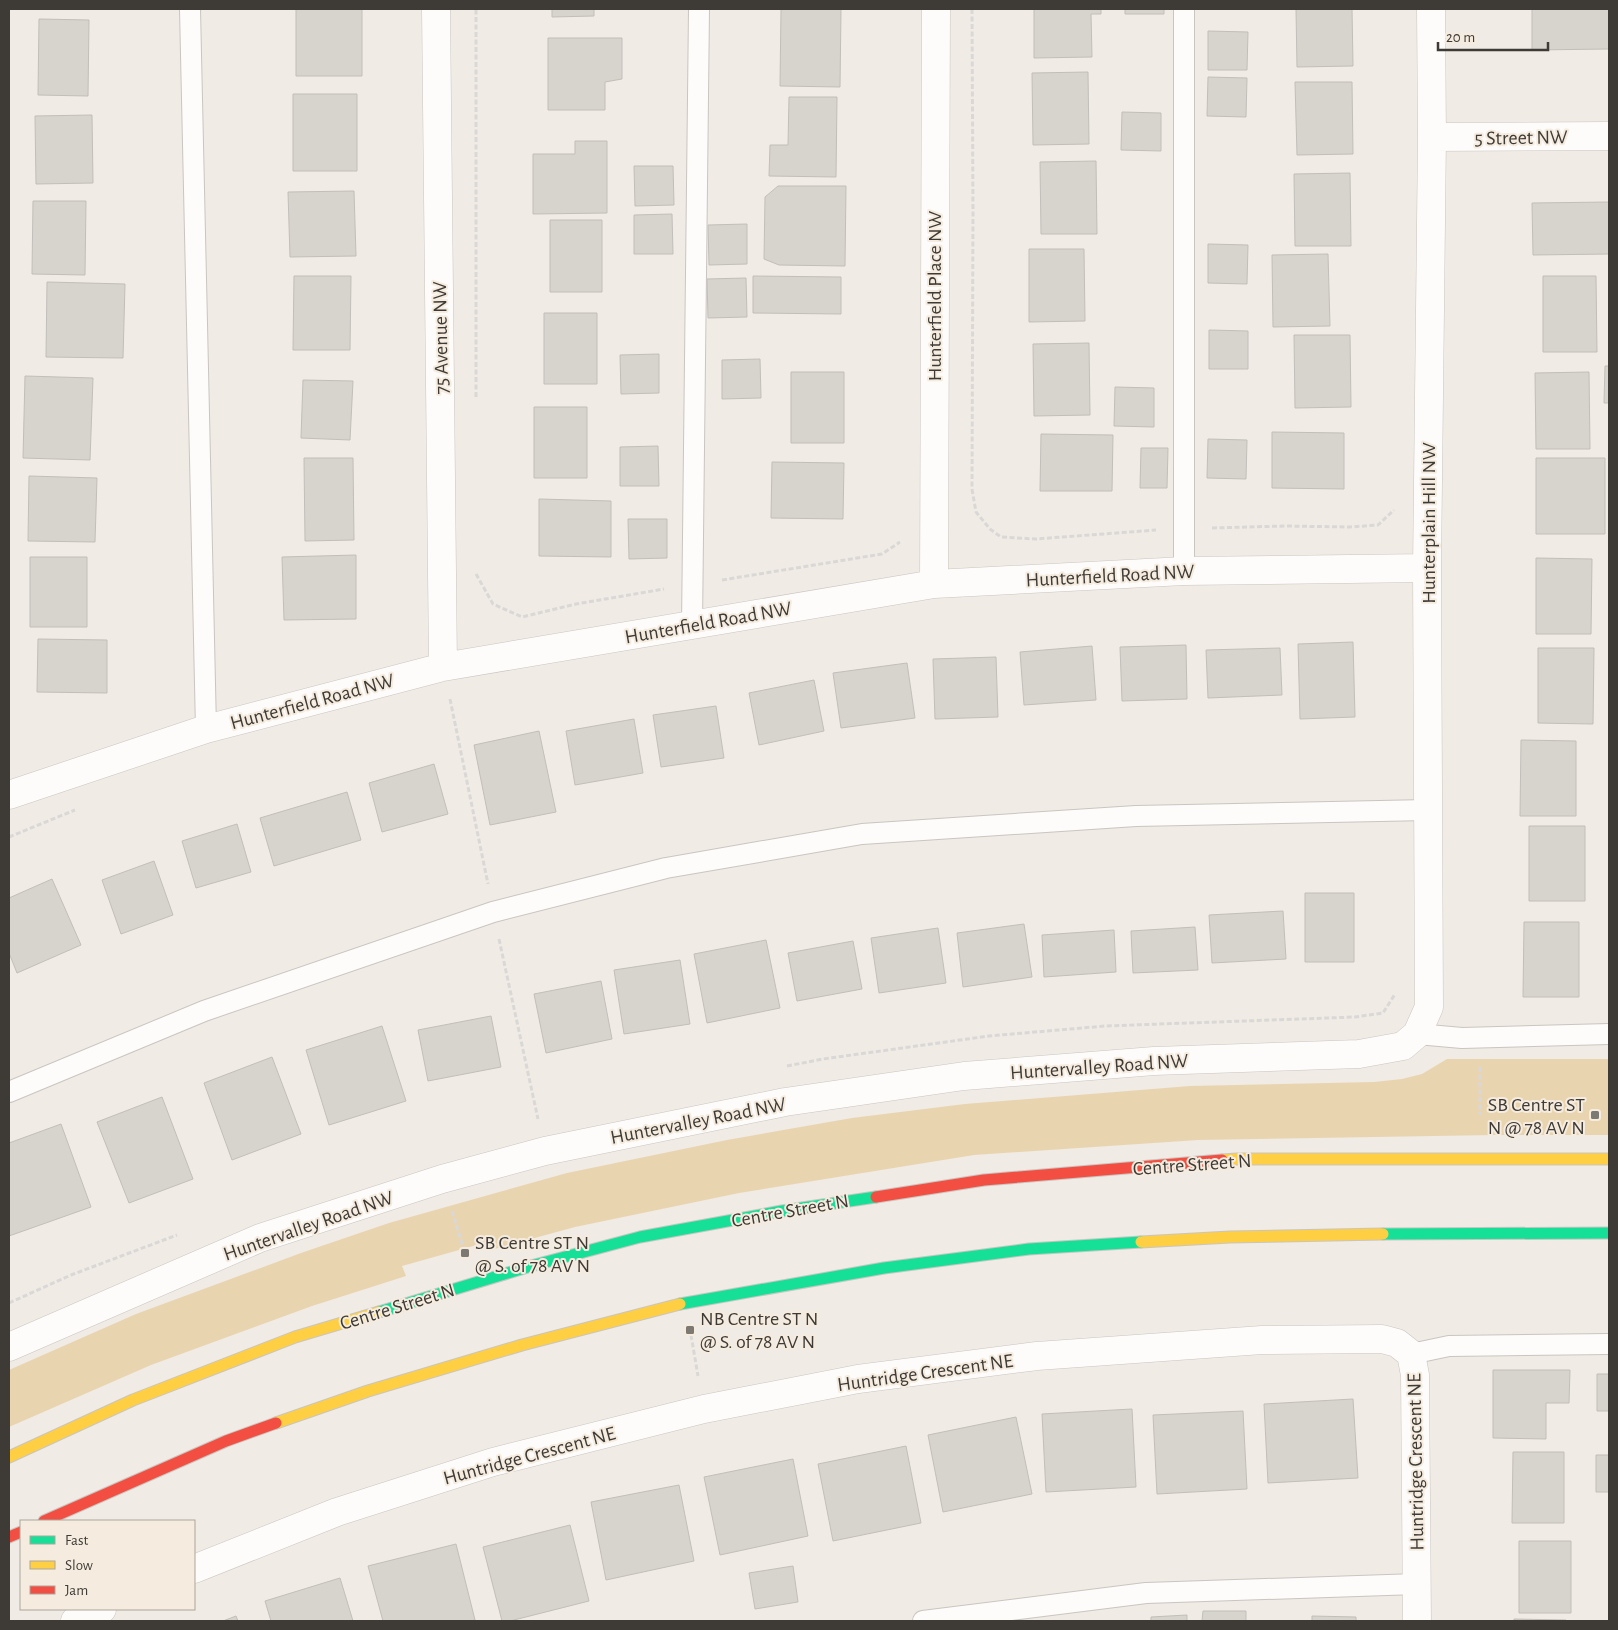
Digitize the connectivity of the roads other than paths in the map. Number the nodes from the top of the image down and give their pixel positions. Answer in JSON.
{"nodes":[{"id":1,"x":190,"y":9,"type":"edge"},
{"id":2,"x":436,"y":9,"type":"edge"},
{"id":3,"x":699,"y":9,"type":"edge"},
{"id":4,"x":936,"y":9,"type":"edge"},
{"id":5,"x":1184,"y":9,"type":"edge"},
{"id":6,"x":1431,"y":9,"type":"edge"},
{"id":7,"x":1609,"y":136,"type":"edge"},
{"id":8,"x":1432,"y":137,"type":"junction"},
{"id":9,"x":1427,"y":568,"type":"junction"},
{"id":10,"x":1184,"y":570,"type":"junction"},
{"id":11,"x":934,"y":584,"type":"junction"},
{"id":12,"x":692,"y":625,"type":"junction"},
{"id":13,"x":443,"y":667,"type":"junction"},
{"id":14,"x":206,"y":729,"type":"junction"},
{"id":15,"x":9,"y":795,"type":"edge"},
{"id":16,"x":1428,"y":810,"type":"junction"},
{"id":17,"x":1417,"y":1034,"type":"junction"},
{"id":18,"x":1609,"y":1034,"type":"edge"},
{"id":19,"x":9,"y":1092,"type":"edge"},
{"id":20,"x":1609,"y":1160,"type":"edge"},
{"id":21,"x":1609,"y":1232,"type":"edge"},
{"id":22,"x":1609,"y":1344,"type":"edge"},
{"id":23,"x":9,"y":1347,"type":"edge"},
{"id":24,"x":1411,"y":1354,"type":"junction"},
{"id":25,"x":9,"y":1457,"type":"edge"},
{"id":26,"x":46,"y":1520,"type":"edge"},
{"id":27,"x":195,"y":1570,"type":"edge"},
{"id":28,"x":1418,"y":1584,"type":"junction"},
{"id":29,"x":100,"y":1610,"type":"edge"},
{"id":30,"x":75,"y":1621,"type":"edge"},
{"id":31,"x":923,"y":1621,"type":"edge"},
{"id":32,"x":1417,"y":1621,"type":"edge"}],
"edges":[{"from":1,"to":14,"type":"lane"},
{"from":2,"to":13,"type":"street","name":"75 Avenue NW"},
{"from":3,"to":12,"type":"lane"},
{"from":4,"to":11,"type":"street","name":"Hunterfield Place NW"},
{"from":5,"to":10,"type":"lane"},
{"from":6,"to":8,"type":"street","name":"Hunterplain Hill NW"},
{"from":7,"to":8,"type":"street","name":"5 Street NW"},
{"from":8,"to":9,"type":"street","name":"Hunterplain Hill NW"},
{"from":9,"to":10,"type":"street","name":"Hunterfield Road NW"},
{"from":9,"to":16,"type":"street","name":"Hunterplain Hill NW"},
{"from":10,"to":11,"type":"street","name":"Hunterfield Road NW"},
{"from":11,"to":12,"type":"street","name":"Hunterfield Road NW"},
{"from":12,"to":13,"type":"street","name":"Hunterfield Road NW"},
{"from":13,"to":14,"type":"street","name":"Hunterfield Road NW"},
{"from":14,"to":15,"type":"street","name":"Hunterfield Road NW"},
{"from":16,"to":17,"type":"street","name":"Hunterplain Hill NW"},
{"from":16,"to":19,"type":"lane"},
{"from":17,"to":18,"type":"lane"},
{"from":17,"to":23,"type":"street","name":"Huntervalley Road NW"},
{"from":20,"to":25,"type":"main road","name":"Centre Street N"},
{"from":21,"to":26,"type":"main road"},
{"from":22,"to":24,"type":"lane"},
{"from":24,"to":27,"type":"street","name":"Huntridge Crescent NE"},
{"from":24,"to":28,"type":"street","name":"Huntridge Crescent NE"},
{"from":28,"to":31,"type":"lane"},
{"from":28,"to":32,"type":"street","name":"Huntridge Crescent NE"},
{"from":29,"to":30,"type":"street"}]}
